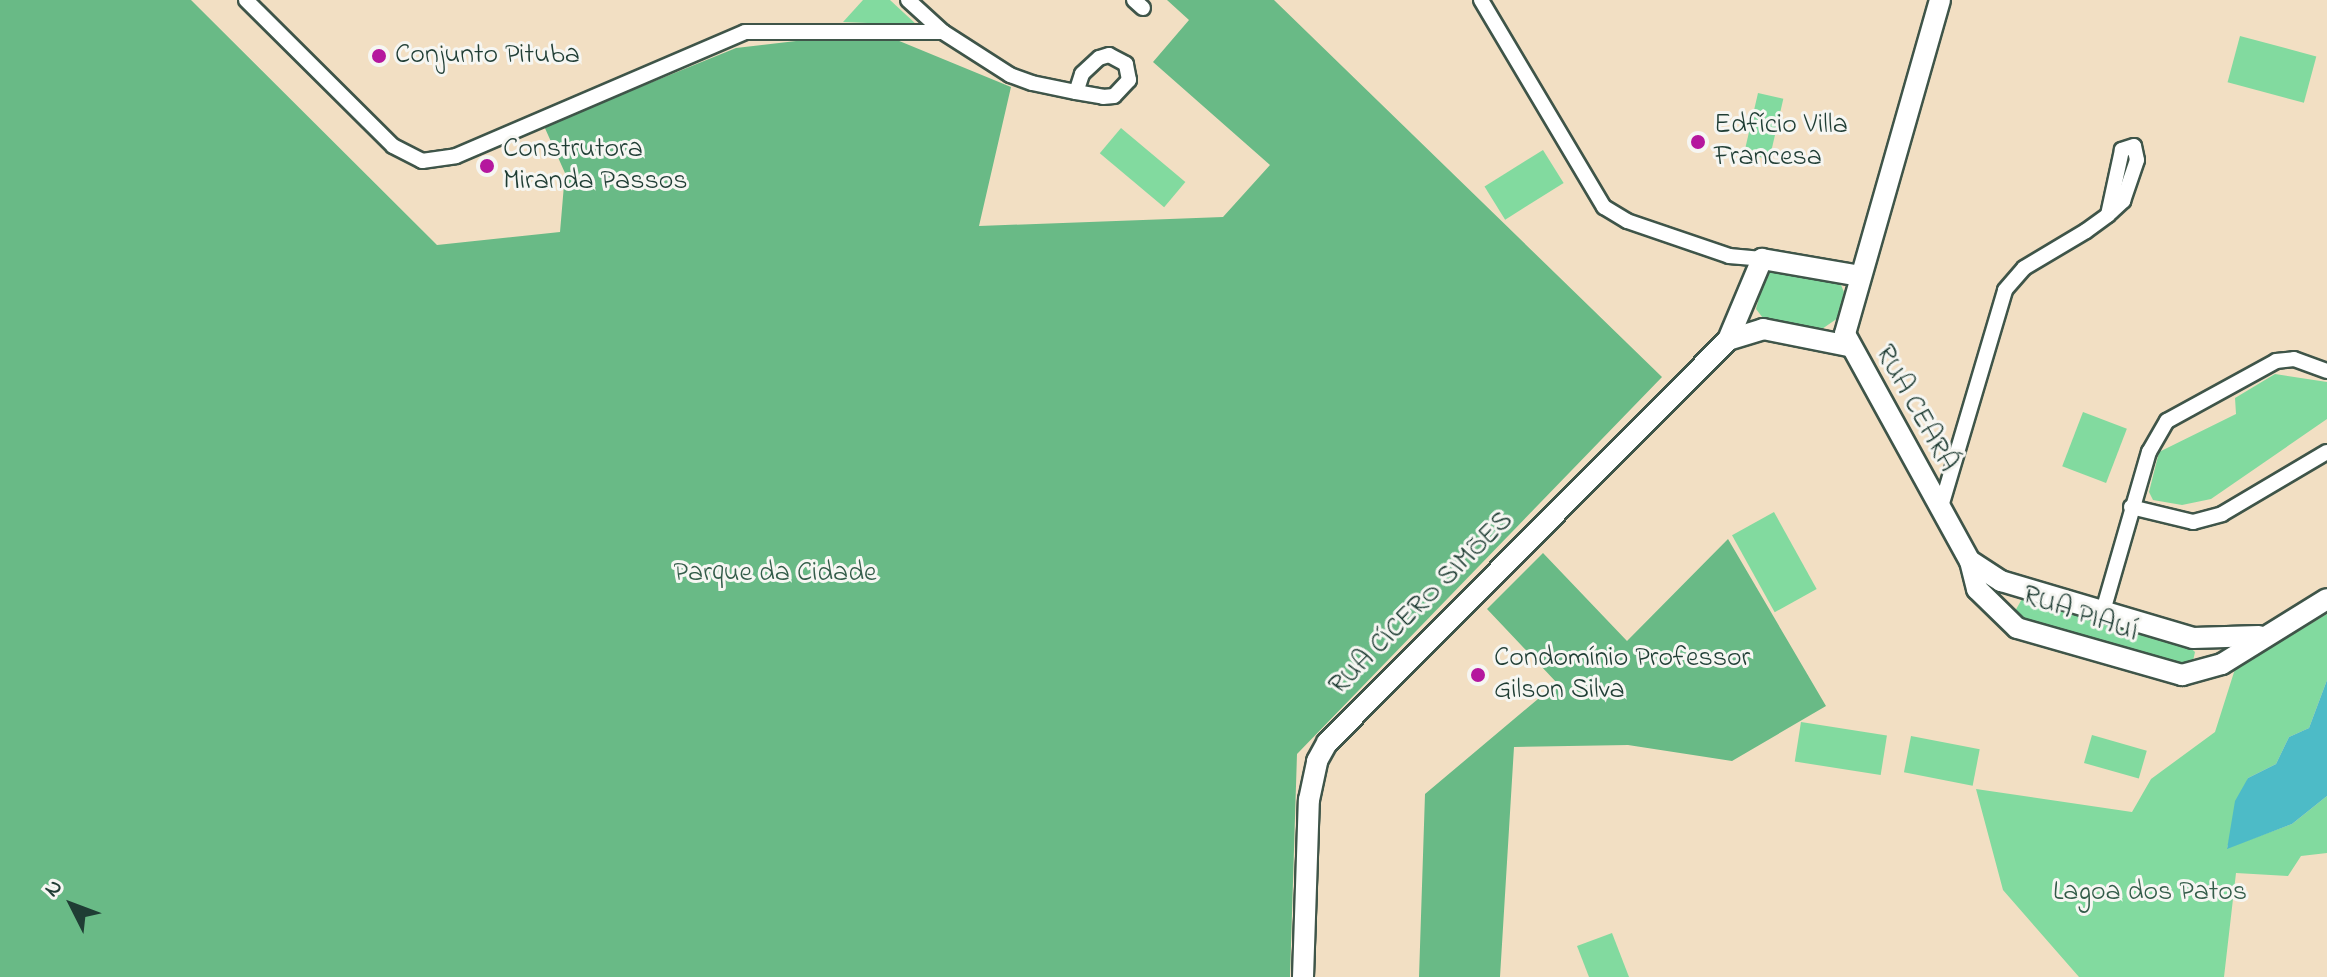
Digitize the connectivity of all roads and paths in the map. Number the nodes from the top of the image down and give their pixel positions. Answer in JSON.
{"nodes":[{"id":1,"x":246,"y":0,"type":"edge"},
{"id":2,"x":908,"y":0,"type":"edge"},
{"id":3,"x":1481,"y":0,"type":"edge"},
{"id":4,"x":1940,"y":0,"type":"edge"},
{"id":5,"x":943,"y":32,"type":"junction"},
{"id":6,"x":1076,"y":92,"type":"dead end"},
{"id":7,"x":2108,"y":215,"type":"dead end"},
{"id":8,"x":1729,"y":256,"type":"junction"},
{"id":9,"x":1762,"y":259,"type":"junction"},
{"id":10,"x":1860,"y":276,"type":"junction"},
{"id":11,"x":1751,"y":277,"type":"junction"},
{"id":12,"x":1745,"y":309,"type":"junction"},
{"id":13,"x":1763,"y":329,"type":"junction"},
{"id":14,"x":1728,"y":340,"type":"junction"},
{"id":15,"x":1849,"y":346,"type":"junction"},
{"id":16,"x":2327,"y":371,"type":"edge"},
{"id":17,"x":2327,"y":452,"type":"edge"},
{"id":18,"x":2131,"y":507,"type":"junction"},
{"id":19,"x":1940,"y":511,"type":"junction"},
{"id":20,"x":1970,"y":561,"type":"junction"},
{"id":21,"x":2021,"y":587,"type":"junction"},
{"id":22,"x":2327,"y":599,"type":"edge"},
{"id":23,"x":2103,"y":611,"type":"junction"},
{"id":24,"x":2006,"y":621,"type":"junction"},
{"id":25,"x":2270,"y":633,"type":"junction"},
{"id":26,"x":2193,"y":638,"type":"junction"},
{"id":27,"x":2189,"y":673,"type":"junction"},
{"id":28,"x":1303,"y":977,"type":"edge"}],
"edges":[{"from":1,"to":5,"type":"street"},
{"from":2,"to":5,"type":"street"},
{"from":3,"to":8,"type":"street"},
{"from":4,"to":10,"type":"street","name":"RUA CEARÁ"},
{"from":5,"to":6,"type":"street"},
{"from":7,"to":19,"type":"street"},
{"from":8,"to":9,"type":"street"},
{"from":8,"to":11,"type":"street"},
{"from":9,"to":10,"type":"street"},
{"from":9,"to":11,"type":"street","name":"RUA CÍCERO SIMÕES"},
{"from":10,"to":15,"type":"street","name":"RUA CEARÁ"},
{"from":11,"to":12,"type":"street","name":"RUA CÍCERO SIMÕES"},
{"from":12,"to":13,"type":"street"},
{"from":12,"to":14,"type":"street","name":"RUA CÍCERO SIMÕES"},
{"from":13,"to":14,"type":"street","name":"RUA CÍCERO SIMÕES"},
{"from":13,"to":15,"type":"street","name":"RUA CÍCERO SIMÕES"},
{"from":14,"to":28,"type":"street","name":"RUA CÍCERO SIMÕES"},
{"from":15,"to":19,"type":"street","name":"RUA CEARÁ"},
{"from":16,"to":18,"type":"street"},
{"from":17,"to":18,"type":"street"},
{"from":18,"to":23,"type":"street"},
{"from":19,"to":20,"type":"street","name":"RUA CEARÁ"},
{"from":20,"to":21,"type":"street","name":"RUA PIAUÍ"},
{"from":20,"to":24,"type":"street","name":"RUA PIAUÍ"},
{"from":21,"to":23,"type":"street","name":"RUA PIAUÍ"},
{"from":21,"to":24,"type":"street"},
{"from":22,"to":25,"type":"street","name":"RUA PIAUÍ"},
{"from":23,"to":26,"type":"street","name":"RUA PIAUÍ"},
{"from":24,"to":27,"type":"street","name":"RUA PIAUÍ"},
{"from":25,"to":26,"type":"street","name":"RUA PIAUÍ"},
{"from":25,"to":27,"type":"street","name":"RUA PIAUÍ"},
{"from":26,"to":27,"type":"street"}]}
